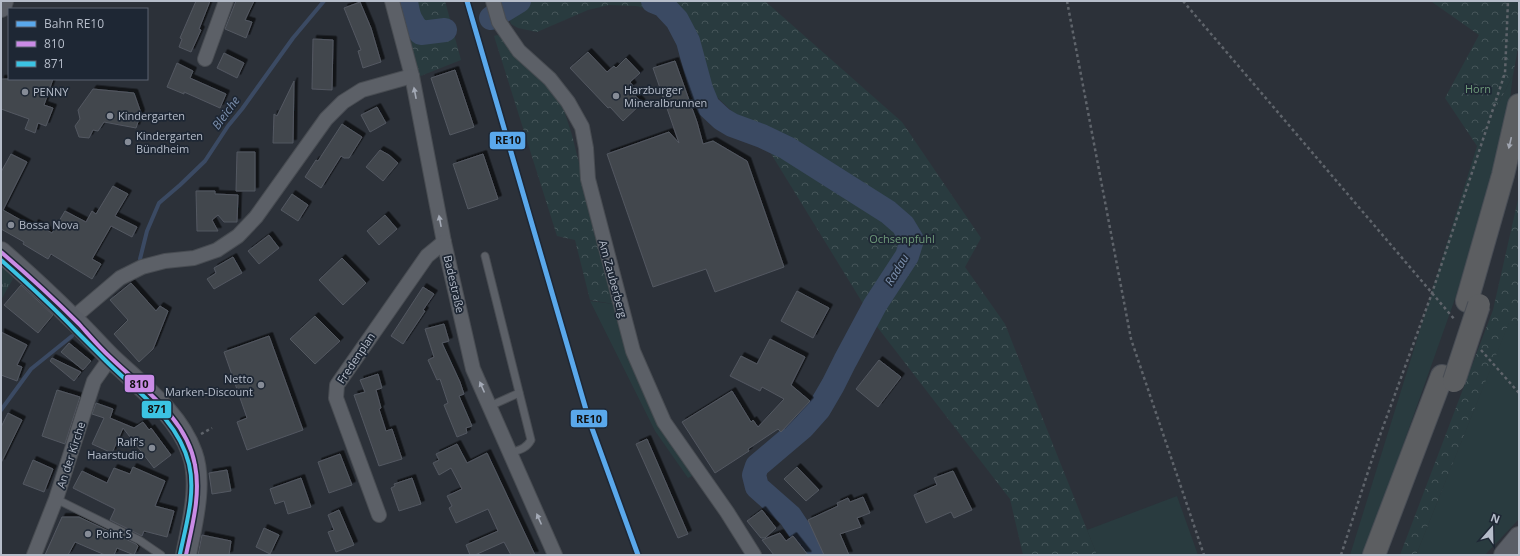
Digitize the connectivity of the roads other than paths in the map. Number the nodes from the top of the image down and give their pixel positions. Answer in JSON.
{"nodes":[{"id":1,"x":3,"y":1,"type":"edge"},
{"id":2,"x":226,"y":1,"type":"edge"},
{"id":3,"x":392,"y":1,"type":"edge"},
{"id":4,"x":493,"y":1,"type":"edge"},
{"id":5,"x":1,"y":7,"type":"edge"},
{"id":6,"x":205,"y":59,"type":"dead end"},
{"id":7,"x":412,"y":76,"type":"junction"},
{"id":8,"x":1519,"y":105,"type":"edge"},
{"id":9,"x":1519,"y":163,"type":"edge"},
{"id":10,"x":444,"y":242,"type":"junction"},
{"id":11,"x":1,"y":252,"type":"edge"},
{"id":12,"x":485,"y":256,"type":"dead end"},
{"id":13,"x":1473,"y":303,"type":"junction"},
{"id":14,"x":73,"y":318,"type":"junction"},
{"id":15,"x":110,"y":357,"type":"junction"},
{"id":16,"x":1448,"y":378,"type":"junction"},
{"id":17,"x":519,"y":393,"type":"junction"},
{"id":18,"x":490,"y":406,"type":"junction"},
{"id":19,"x":510,"y":454,"type":"junction"},
{"id":20,"x":56,"y":499,"type":"junction"},
{"id":21,"x":379,"y":515,"type":"dead end"},
{"id":22,"x":1519,"y":537,"type":"edge"},
{"id":23,"x":34,"y":555,"type":"edge"},
{"id":24,"x":161,"y":555,"type":"edge"},
{"id":25,"x":186,"y":555,"type":"edge"},
{"id":26,"x":555,"y":555,"type":"edge"},
{"id":27,"x":754,"y":555,"type":"edge"},
{"id":28,"x":1374,"y":555,"type":"edge"},
{"id":29,"x":1388,"y":555,"type":"edge"},
{"id":30,"x":1504,"y":555,"type":"edge"}],
"edges":[{"from":1,"to":5,"type":"main road"},
{"from":2,"to":6,"type":"street"},
{"from":3,"to":7,"type":"street","name":"Badestraße"},
{"from":4,"to":27,"type":"street","name":"Am Zauberberg"},
{"from":10,"to":7,"type":"street","name":"Badestraße","one_way":true},
{"from":7,"to":14,"type":"street"},
{"from":8,"to":13,"type":"highway","one_way":true},
{"from":9,"to":13,"type":"highway"},
{"from":18,"to":10,"type":"street","name":"Badestraße","one_way":true},
{"from":10,"to":21,"type":"street","name":"Fredenplan"},
{"from":11,"to":14,"type":"main road"},
{"from":12,"to":17,"type":"lane"},
{"from":13,"to":16,"type":"highway","bridge":true},
{"from":14,"to":15,"type":"main road"},
{"from":15,"to":20,"type":"street","name":"An der Kirche"},
{"from":15,"to":25,"type":"main road"},
{"from":16,"to":28,"type":"highway"},
{"from":16,"to":29,"type":"highway"},
{"from":17,"to":18,"type":"lane"},
{"from":17,"to":19,"type":"lane"},
{"from":18,"to":19,"type":"street","name":"Badestraße"},
{"from":26,"to":19,"type":"street","name":"Badestraße","one_way":true},
{"from":20,"to":23,"type":"street","name":"An der Kirche"},
{"from":20,"to":24,"type":"lane"},
{"from":22,"to":30,"type":"main road"}]}
